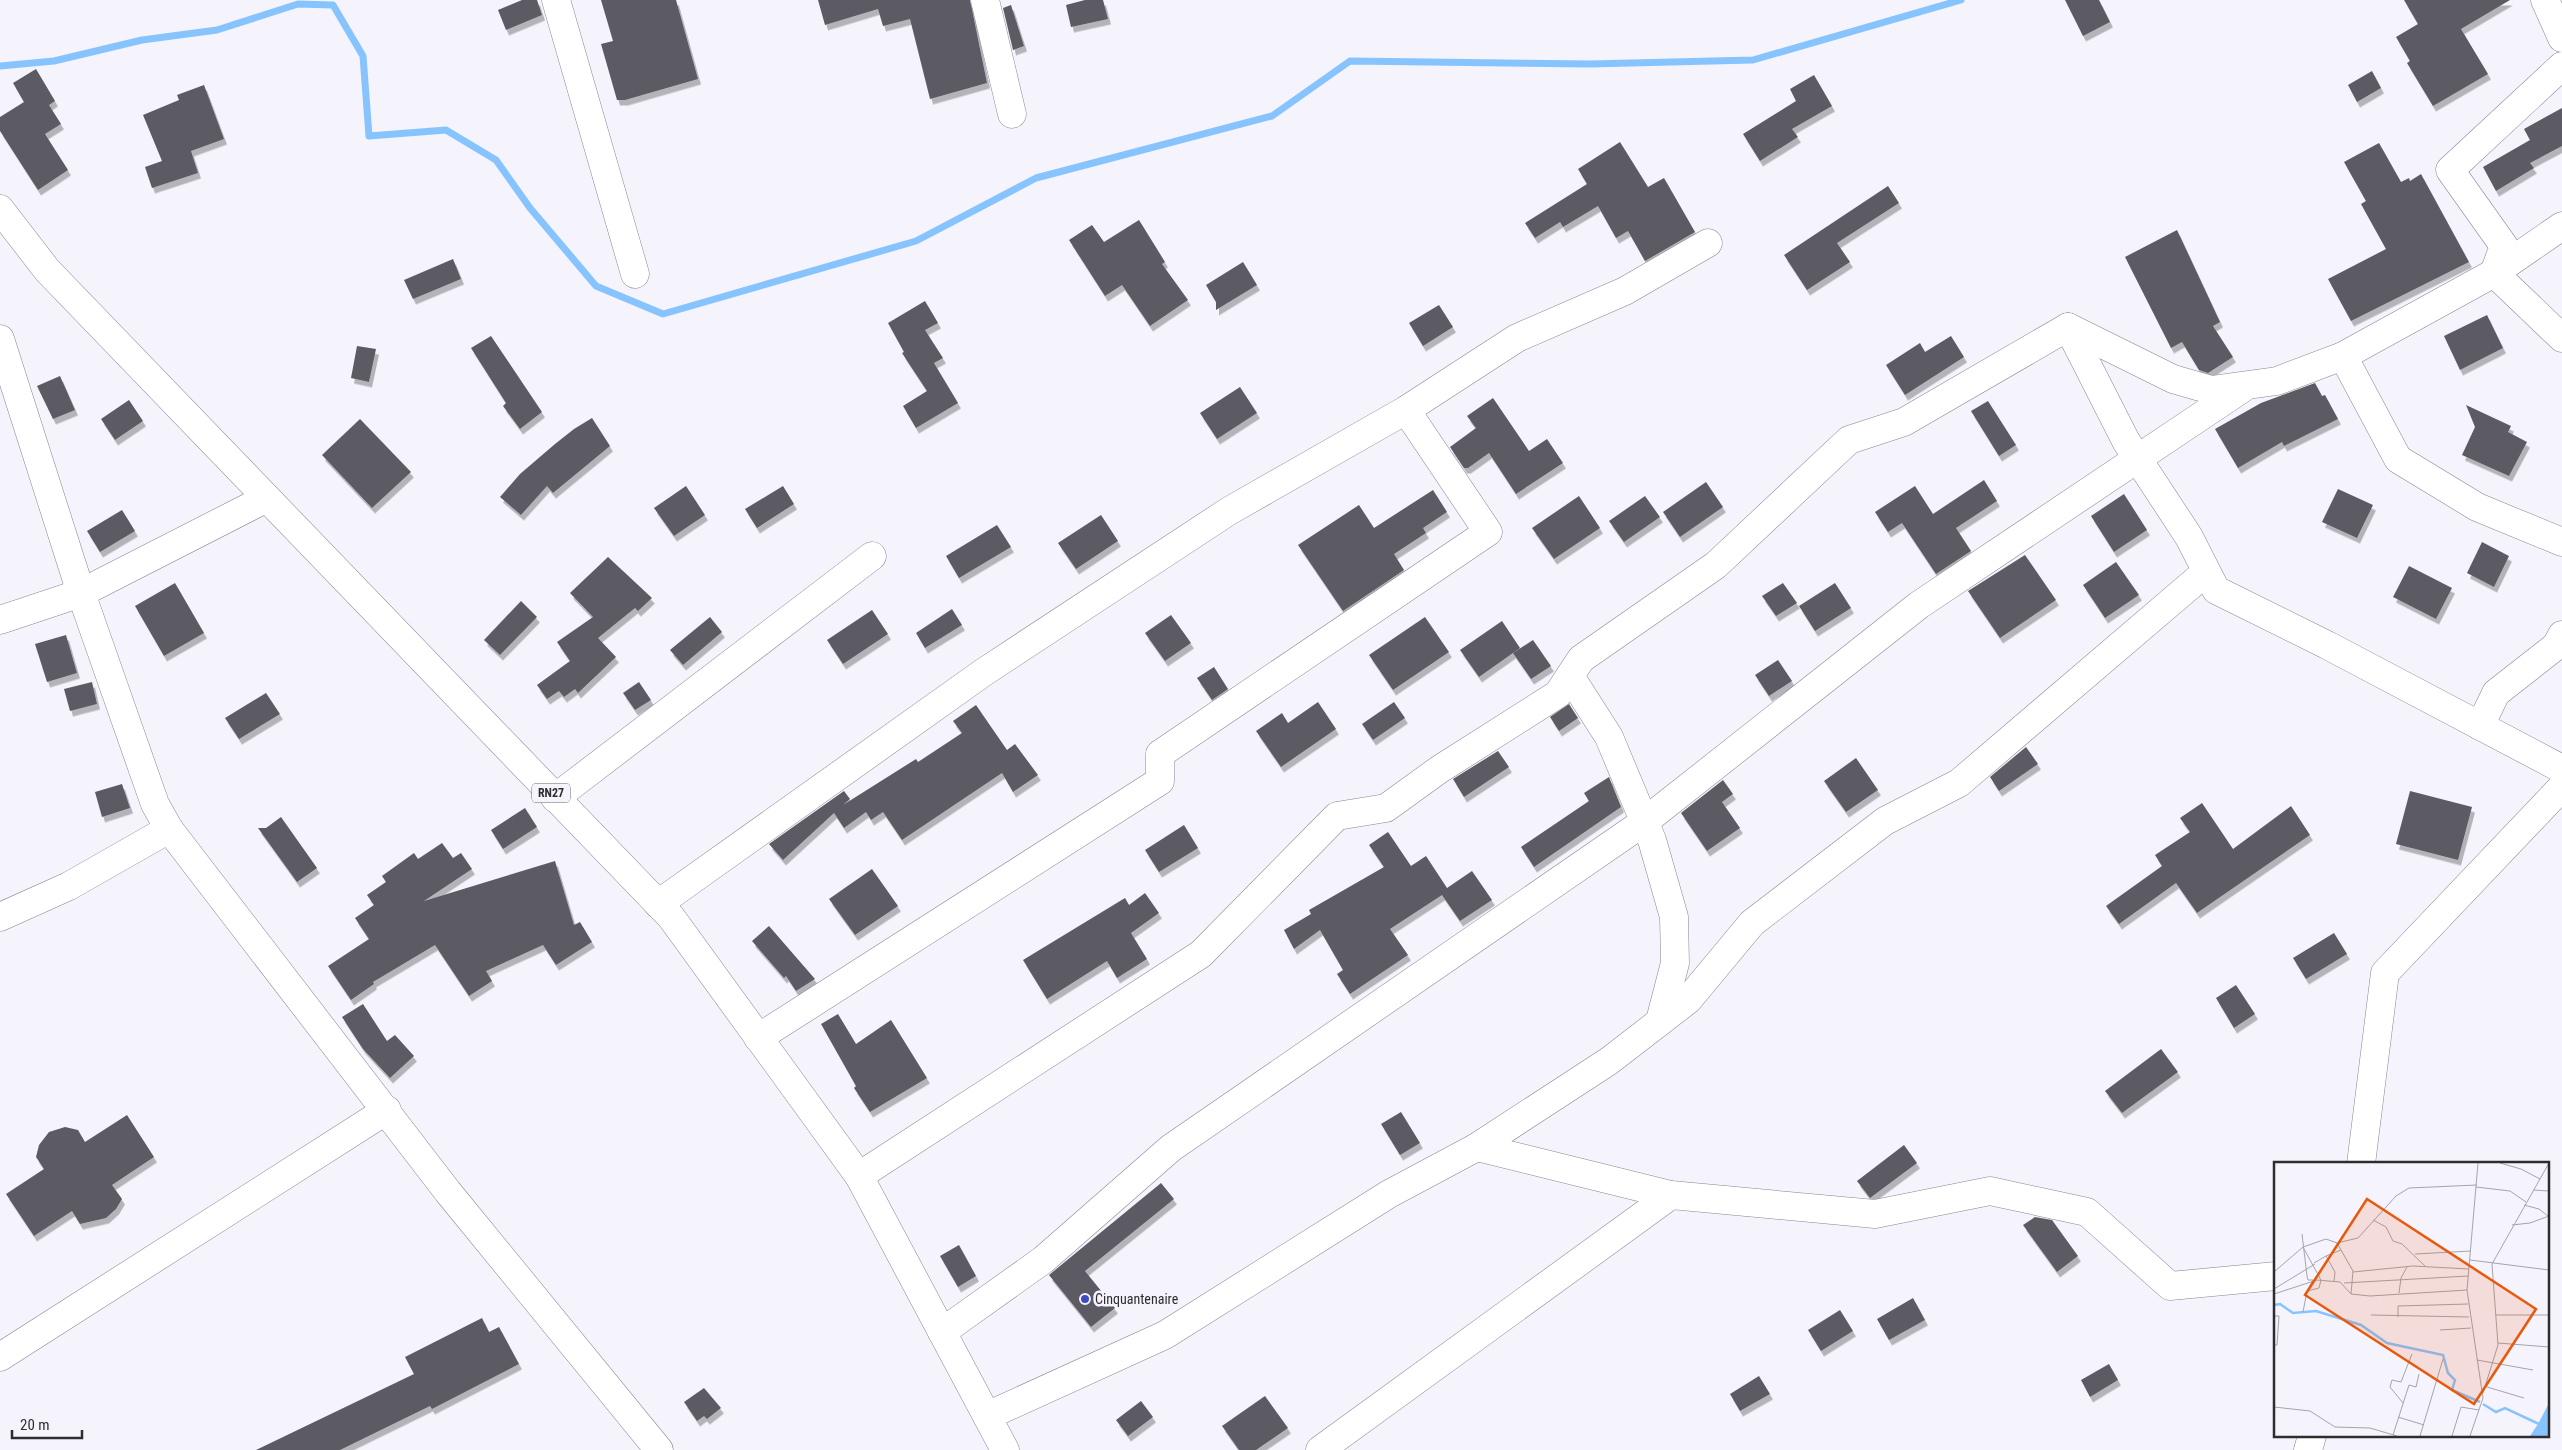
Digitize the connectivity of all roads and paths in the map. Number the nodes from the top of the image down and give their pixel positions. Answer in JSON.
{"nodes":[{"id":1,"x":556,"y":0,"type":"edge"},
{"id":2,"x":985,"y":0,"type":"edge"},
{"id":3,"x":2545,"y":0,"type":"edge"},
{"id":4,"x":2562,"y":38,"type":"edge"},
{"id":5,"x":2562,"y":66,"type":"edge"},
{"id":6,"x":1012,"y":114,"type":"dead end"},
{"id":7,"x":0,"y":210,"type":"edge"},
{"id":8,"x":2562,"y":226,"type":"edge"},
{"id":9,"x":1708,"y":243,"type":"dead end"},
{"id":10,"x":2494,"y":272,"type":"junction"},
{"id":11,"x":635,"y":274,"type":"dead end"},
{"id":12,"x":2068,"y":327,"type":"junction"},
{"id":13,"x":2562,"y":338,"type":"edge"},
{"id":14,"x":0,"y":339,"type":"edge"},
{"id":15,"x":2343,"y":356,"type":"junction"},
{"id":16,"x":2248,"y":385,"type":"junction"},
{"id":17,"x":1406,"y":410,"type":"junction"},
{"id":18,"x":2137,"y":458,"type":"junction"},
{"id":19,"x":267,"y":498,"type":"junction"},
{"id":20,"x":2562,"y":542,"type":"edge"},
{"id":21,"x":872,"y":556,"type":"dead end"},
{"id":22,"x":2206,"y":572,"type":"junction"},
{"id":23,"x":81,"y":593,"type":"junction"},
{"id":24,"x":0,"y":620,"type":"edge"},
{"id":25,"x":2562,"y":635,"type":"edge"},
{"id":26,"x":1570,"y":676,"type":"junction"},
{"id":27,"x":2480,"y":726,"type":"junction"},
{"id":28,"x":2562,"y":769,"type":"edge"},
{"id":29,"x":2562,"y":787,"type":"edge"},
{"id":30,"x":555,"y":798,"type":"junction"},
{"id":31,"x":1644,"y":822,"type":"junction"},
{"id":32,"x":169,"y":829,"type":"junction"},
{"id":33,"x":658,"y":904,"type":"junction"},
{"id":34,"x":0,"y":917,"type":"edge"},
{"id":35,"x":1660,"y":1021,"type":"junction"},
{"id":36,"x":758,"y":1038,"type":"junction"},
{"id":37,"x":387,"y":1110,"type":"junction"},
{"id":38,"x":1477,"y":1147,"type":"junction"},
{"id":39,"x":2361,"y":1162,"type":"edge"},
{"id":40,"x":858,"y":1176,"type":"junction"},
{"id":41,"x":1671,"y":1194,"type":"junction"},
{"id":42,"x":2274,"y":1276,"type":"edge"},
{"id":43,"x":942,"y":1332,"type":"junction"},
{"id":44,"x":0,"y":1357,"type":"edge"},
{"id":45,"x":986,"y":1416,"type":"junction"},
{"id":46,"x":659,"y":1450,"type":"edge"},
{"id":47,"x":1005,"y":1450,"type":"edge"},
{"id":48,"x":1320,"y":1450,"type":"edge"}],
"edges":[{"from":1,"to":11,"type":"street"},
{"from":2,"to":6,"type":"street"},
{"from":3,"to":4,"type":"street"},
{"from":5,"to":10,"type":"street"},
{"from":7,"to":19,"type":"street","number":"RN27"},
{"from":8,"to":10,"type":"street"},
{"from":9,"to":17,"type":"street"},
{"from":10,"to":13,"type":"street"},
{"from":10,"to":15,"type":"street"},
{"from":12,"to":16,"type":"street"},
{"from":12,"to":18,"type":"street"},
{"from":12,"to":26,"type":"street"},
{"from":14,"to":23,"type":"street"},
{"from":15,"to":16,"type":"street"},
{"from":15,"to":20,"type":"street"},
{"from":16,"to":18,"type":"street"},
{"from":17,"to":33,"type":"street"},
{"from":17,"to":36,"type":"street"},
{"from":18,"to":22,"type":"street"},
{"from":18,"to":31,"type":"street"},
{"from":19,"to":23,"type":"street"},
{"from":19,"to":30,"type":"street","number":"RN27"},
{"from":21,"to":30,"type":"street"},
{"from":22,"to":27,"type":"street"},
{"from":22,"to":35,"type":"street"},
{"from":23,"to":24,"type":"street"},
{"from":23,"to":32,"type":"street"},
{"from":25,"to":27,"type":"street"},
{"from":26,"to":31,"type":"street"},
{"from":26,"to":40,"type":"street"},
{"from":27,"to":28,"type":"street"},
{"from":29,"to":39,"type":"street"},
{"from":30,"to":33,"type":"street","number":"RN27"},
{"from":31,"to":35,"type":"street"},
{"from":31,"to":43,"type":"street"},
{"from":32,"to":34,"type":"street"},
{"from":32,"to":37,"type":"street"},
{"from":33,"to":36,"type":"street","number":"RN27"},
{"from":35,"to":38,"type":"street"},
{"from":36,"to":40,"type":"street","number":"RN27"},
{"from":37,"to":44,"type":"street"},
{"from":37,"to":46,"type":"street"},
{"from":38,"to":41,"type":"street"},
{"from":38,"to":45,"type":"street"},
{"from":40,"to":43,"type":"street","number":"RN27"},
{"from":41,"to":42,"type":"street"},
{"from":41,"to":48,"type":"street"},
{"from":43,"to":45,"type":"street","number":"RN27"},
{"from":45,"to":47,"type":"street","number":"RN27"}]}
